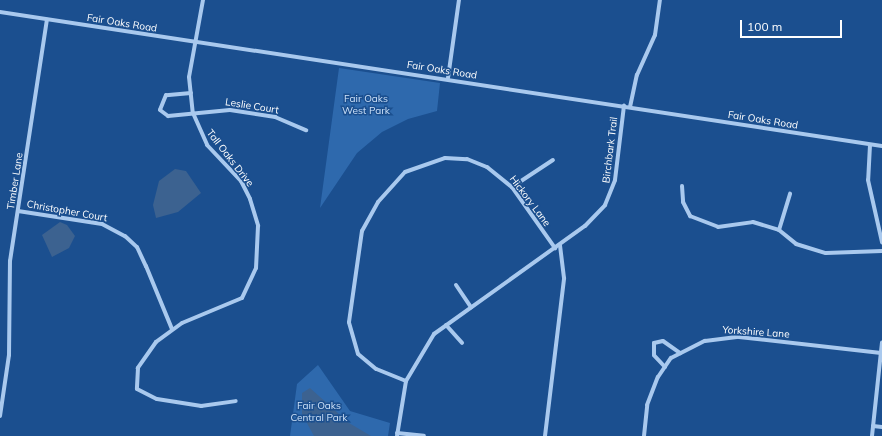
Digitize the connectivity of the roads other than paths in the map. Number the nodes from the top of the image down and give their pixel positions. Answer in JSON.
{"nodes":[{"id":1,"x":203,"y":0,"type":"edge"},
{"id":2,"x":459,"y":0,"type":"edge"},
{"id":3,"x":660,"y":0,"type":"edge"},
{"id":4,"x":0,"y":12,"type":"edge"},
{"id":5,"x":47,"y":20,"type":"junction"},
{"id":6,"x":195,"y":42,"type":"junction"},
{"id":7,"x":448,"y":78,"type":"junction"},
{"id":8,"x":191,"y":94,"type":"junction"},
{"id":9,"x":624,"y":106,"type":"junction"},
{"id":10,"x":630,"y":107,"type":"junction"},
{"id":11,"x":193,"y":113,"type":"junction"},
{"id":12,"x":306,"y":130,"type":"dead end"},
{"id":13,"x":870,"y":145,"type":"junction"},
{"id":14,"x":882,"y":146,"type":"edge"},
{"id":15,"x":553,"y":160,"type":"dead end"},
{"id":16,"x":682,"y":186,"type":"dead end"},
{"id":17,"x":512,"y":187,"type":"junction"},
{"id":18,"x":790,"y":194,"type":"dead end"},
{"id":19,"x":18,"y":211,"type":"junction"},
{"id":20,"x":779,"y":230,"type":"junction"},
{"id":21,"x":882,"y":242,"type":"edge"},
{"id":22,"x":560,"y":245,"type":"junction"},
{"id":23,"x":555,"y":248,"type":"junction"},
{"id":24,"x":882,"y":251,"type":"edge"},
{"id":25,"x":456,"y":285,"type":"dead end"},
{"id":26,"x":471,"y":307,"type":"junction"},
{"id":27,"x":446,"y":325,"type":"junction"},
{"id":28,"x":172,"y":329,"type":"junction"},
{"id":29,"x":462,"y":343,"type":"dead end"},
{"id":30,"x":882,"y":343,"type":"edge"},
{"id":31,"x":881,"y":352,"type":"junction"},
{"id":32,"x":680,"y":353,"type":"junction"},
{"id":33,"x":665,"y":367,"type":"junction"},
{"id":34,"x":406,"y":381,"type":"junction"},
{"id":35,"x":236,"y":401,"type":"dead end"},
{"id":36,"x":0,"y":416,"type":"edge"},
{"id":37,"x":873,"y":426,"type":"junction"},
{"id":38,"x":882,"y":427,"type":"edge"},
{"id":39,"x":397,"y":434,"type":"edge"},
{"id":40,"x":424,"y":436,"type":"edge"},
{"id":41,"x":545,"y":436,"type":"edge"},
{"id":42,"x":644,"y":436,"type":"edge"},
{"id":43,"x":872,"y":436,"type":"edge"}],
"edges":[{"from":1,"to":6,"type":"street","name":"Tall Oaks Drive"},
{"from":2,"to":7,"type":"street"},
{"from":3,"to":10,"type":"street"},
{"from":4,"to":5,"type":"street","name":"Fair Oaks Road"},
{"from":5,"to":6,"type":"street","name":"Fair Oaks Road"},
{"from":5,"to":19,"type":"street","name":"Timber Lane"},
{"from":6,"to":7,"type":"street","name":"Fair Oaks Road"},
{"from":6,"to":8,"type":"street","name":"Tall Oaks Drive"},
{"from":7,"to":9,"type":"street","name":"Fair Oaks Road"},
{"from":8,"to":11,"type":"street","name":"Tall Oaks Drive"},
{"from":8,"to":11,"type":"street"},
{"from":9,"to":10,"type":"street","name":"Fair Oaks Road"},
{"from":9,"to":22,"type":"street","name":"Birchbark Trail"},
{"from":10,"to":13,"type":"street","name":"Fair Oaks Road"},
{"from":11,"to":12,"type":"street","name":"Leslie Court"},
{"from":11,"to":28,"type":"street","name":"Tall Oaks Drive"},
{"from":13,"to":14,"type":"street","name":"Fair Oaks Road"},
{"from":13,"to":21,"type":"street"},
{"from":15,"to":17,"type":"street"},
{"from":16,"to":20,"type":"street"},
{"from":17,"to":23,"type":"street","name":"Hickory Lane"},
{"from":17,"to":34,"type":"street","name":"Hickory Lane"},
{"from":18,"to":20,"type":"street"},
{"from":19,"to":28,"type":"street","name":"Christopher Court"},
{"from":19,"to":36,"type":"street","name":"Timber Lane"},
{"from":20,"to":24,"type":"street"},
{"from":22,"to":23,"type":"street"},
{"from":22,"to":41,"type":"street"},
{"from":23,"to":26,"type":"street"},
{"from":25,"to":26,"type":"street"},
{"from":26,"to":27,"type":"street"},
{"from":27,"to":29,"type":"street"},
{"from":27,"to":34,"type":"street"},
{"from":28,"to":35,"type":"street","name":"Tall Oaks Drive"},
{"from":30,"to":31,"type":"street"},
{"from":31,"to":32,"type":"street","name":"Yorkshire Lane"},
{"from":31,"to":37,"type":"street"},
{"from":32,"to":33,"type":"street","name":"Yorkshire Lane"},
{"from":32,"to":33,"type":"street"},
{"from":33,"to":42,"type":"street","name":"Yorkshire Lane"},
{"from":34,"to":39,"type":"street"},
{"from":37,"to":38,"type":"street"},
{"from":37,"to":43,"type":"street"},
{"from":39,"to":40,"type":"street"}]}
